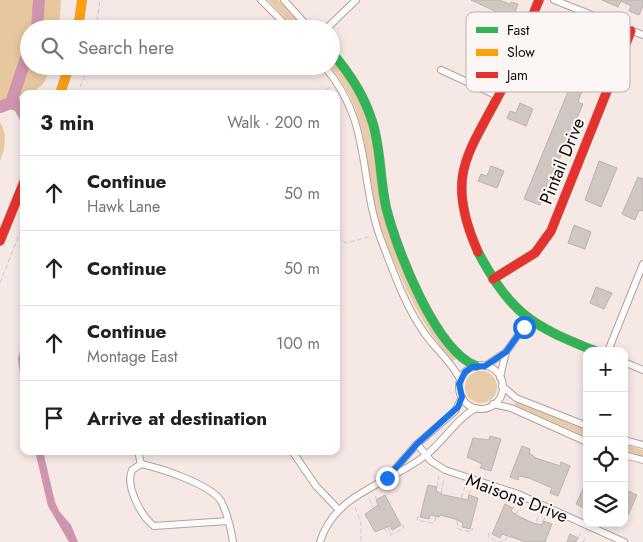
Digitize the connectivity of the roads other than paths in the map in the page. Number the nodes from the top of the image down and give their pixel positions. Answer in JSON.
{"nodes":[{"id":1,"x":82,"y":0,"type":"edge"},
{"id":2,"x":262,"y":0,"type":"edge"},
{"id":3,"x":284,"y":0,"type":"edge"},
{"id":4,"x":356,"y":0,"type":"edge"},
{"id":5,"x":539,"y":0,"type":"edge"},
{"id":6,"x":554,"y":0,"type":"edge"},
{"id":7,"x":534,"y":12,"type":"edge"},
{"id":8,"x":584,"y":12,"type":"edge"},
{"id":9,"x":79,"y":20,"type":"edge"},
{"id":10,"x":281,"y":20,"type":"edge"},
{"id":11,"x":302,"y":20,"type":"edge"},
{"id":12,"x":335,"y":20,"type":"edge"},
{"id":13,"x":631,"y":31,"type":"edge"},
{"id":14,"x":643,"y":35,"type":"edge"},
{"id":15,"x":340,"y":64,"type":"edge"},
{"id":16,"x":441,"y":70,"type":"dead end"},
{"id":17,"x":66,"y":75,"type":"edge"},
{"id":18,"x":331,"y":75,"type":"edge"},
{"id":19,"x":466,"y":81,"type":"edge"},
{"id":20,"x":61,"y":90,"type":"edge"},
{"id":21,"x":489,"y":92,"type":"edge"},
{"id":22,"x":500,"y":92,"type":"edge"},
{"id":23,"x":607,"y":92,"type":"edge"},
{"id":24,"x":498,"y":96,"type":"junction"},
{"id":25,"x":20,"y":192,"type":"edge"},
{"id":26,"x":0,"y":241,"type":"edge"},
{"id":27,"x":643,"y":264,"type":"edge"},
{"id":28,"x":493,"y":279,"type":"junction"},
{"id":29,"x":529,"y":320,"type":"junction"},
{"id":30,"x":585,"y":347,"type":"edge"},
{"id":31,"x":610,"y":347,"type":"edge"},
{"id":32,"x":506,"y":352,"type":"junction"},
{"id":33,"x":628,"y":364,"type":"edge"},
{"id":34,"x":481,"y":366,"type":"junction"},
{"id":35,"x":643,"y":370,"type":"edge"},
{"id":36,"x":500,"y":377,"type":"junction"},
{"id":37,"x":460,"y":379,"type":"junction"},
{"id":38,"x":502,"y":386,"type":"junction"},
{"id":39,"x":462,"y":397,"type":"junction"},
{"id":40,"x":494,"y":404,"type":"junction"},
{"id":41,"x":476,"y":408,"type":"junction"},
{"id":42,"x":583,"y":424,"type":"edge"},
{"id":43,"x":583,"y":440,"type":"edge"},
{"id":44,"x":628,"y":441,"type":"edge"},
{"id":45,"x":417,"y":444,"type":"junction"},
{"id":46,"x":643,"y":445,"type":"edge"},
{"id":47,"x":139,"y":455,"type":"edge"},
{"id":48,"x":295,"y":455,"type":"edge"},
{"id":49,"x":426,"y":455,"type":"junction"},
{"id":50,"x":628,"y":456,"type":"edge"},
{"id":51,"x":643,"y":460,"type":"edge"},
{"id":52,"x":141,"y":464,"type":"junction"},
{"id":53,"x":387,"y":478,"type":"junction"},
{"id":54,"x":338,"y":509,"type":"junction"},
{"id":55,"x":228,"y":521,"type":"junction"},
{"id":56,"x":233,"y":542,"type":"edge"},
{"id":57,"x":320,"y":542,"type":"edge"},
{"id":58,"x":624,"y":542,"type":"edge"}],
"edges":[{"from":1,"to":9,"type":"street"},
{"from":2,"to":10,"type":"street"},
{"from":3,"to":11,"type":"street"},
{"from":4,"to":12,"type":"street"},
{"from":5,"to":7,"type":"street"},
{"from":6,"to":8,"type":"street"},
{"from":13,"to":14,"type":"street"},
{"from":15,"to":34,"type":"street"},
{"from":16,"to":19,"type":"street"},
{"from":17,"to":20,"type":"street"},
{"from":18,"to":37,"type":"street"},
{"from":21,"to":24,"type":"street"},
{"from":22,"to":24,"type":"street"},
{"from":23,"to":28,"type":"street","name":"Pintail Drive"},
{"from":24,"to":28,"type":"street"},
{"from":25,"to":26,"type":"street"},
{"from":27,"to":31,"type":"street"},
{"from":28,"to":29,"type":"street"},
{"from":29,"to":30,"type":"street"},
{"from":29,"to":32,"type":"street"},
{"from":32,"to":34,"type":"street"},
{"from":32,"to":36,"type":"street"},
{"from":33,"to":35,"type":"street"},
{"from":34,"to":36,"type":"street"},
{"from":34,"to":37,"type":"street"},
{"from":36,"to":38,"type":"street"},
{"from":37,"to":39,"type":"street"},
{"from":38,"to":40,"type":"street"},
{"from":38,"to":42,"type":"street"},
{"from":39,"to":41,"type":"street"},
{"from":39,"to":45,"type":"street"},
{"from":40,"to":41,"type":"street"},
{"from":40,"to":43,"type":"street"},
{"from":41,"to":49,"type":"street"},
{"from":44,"to":46,"type":"street"},
{"from":45,"to":49,"type":"street","name":"Maisons Drive"},
{"from":45,"to":53,"type":"street"},
{"from":47,"to":52,"type":"street"},
{"from":48,"to":54,"type":"street"},
{"from":49,"to":53,"type":"street"},
{"from":49,"to":58,"type":"street","name":"Maisons Drive"},
{"from":50,"to":51,"type":"street"},
{"from":52,"to":55,"type":"street"},
{"from":52,"to":55,"type":"street"},
{"from":53,"to":54,"type":"street"},
{"from":54,"to":57,"type":"street"},
{"from":55,"to":56,"type":"street"}]}
